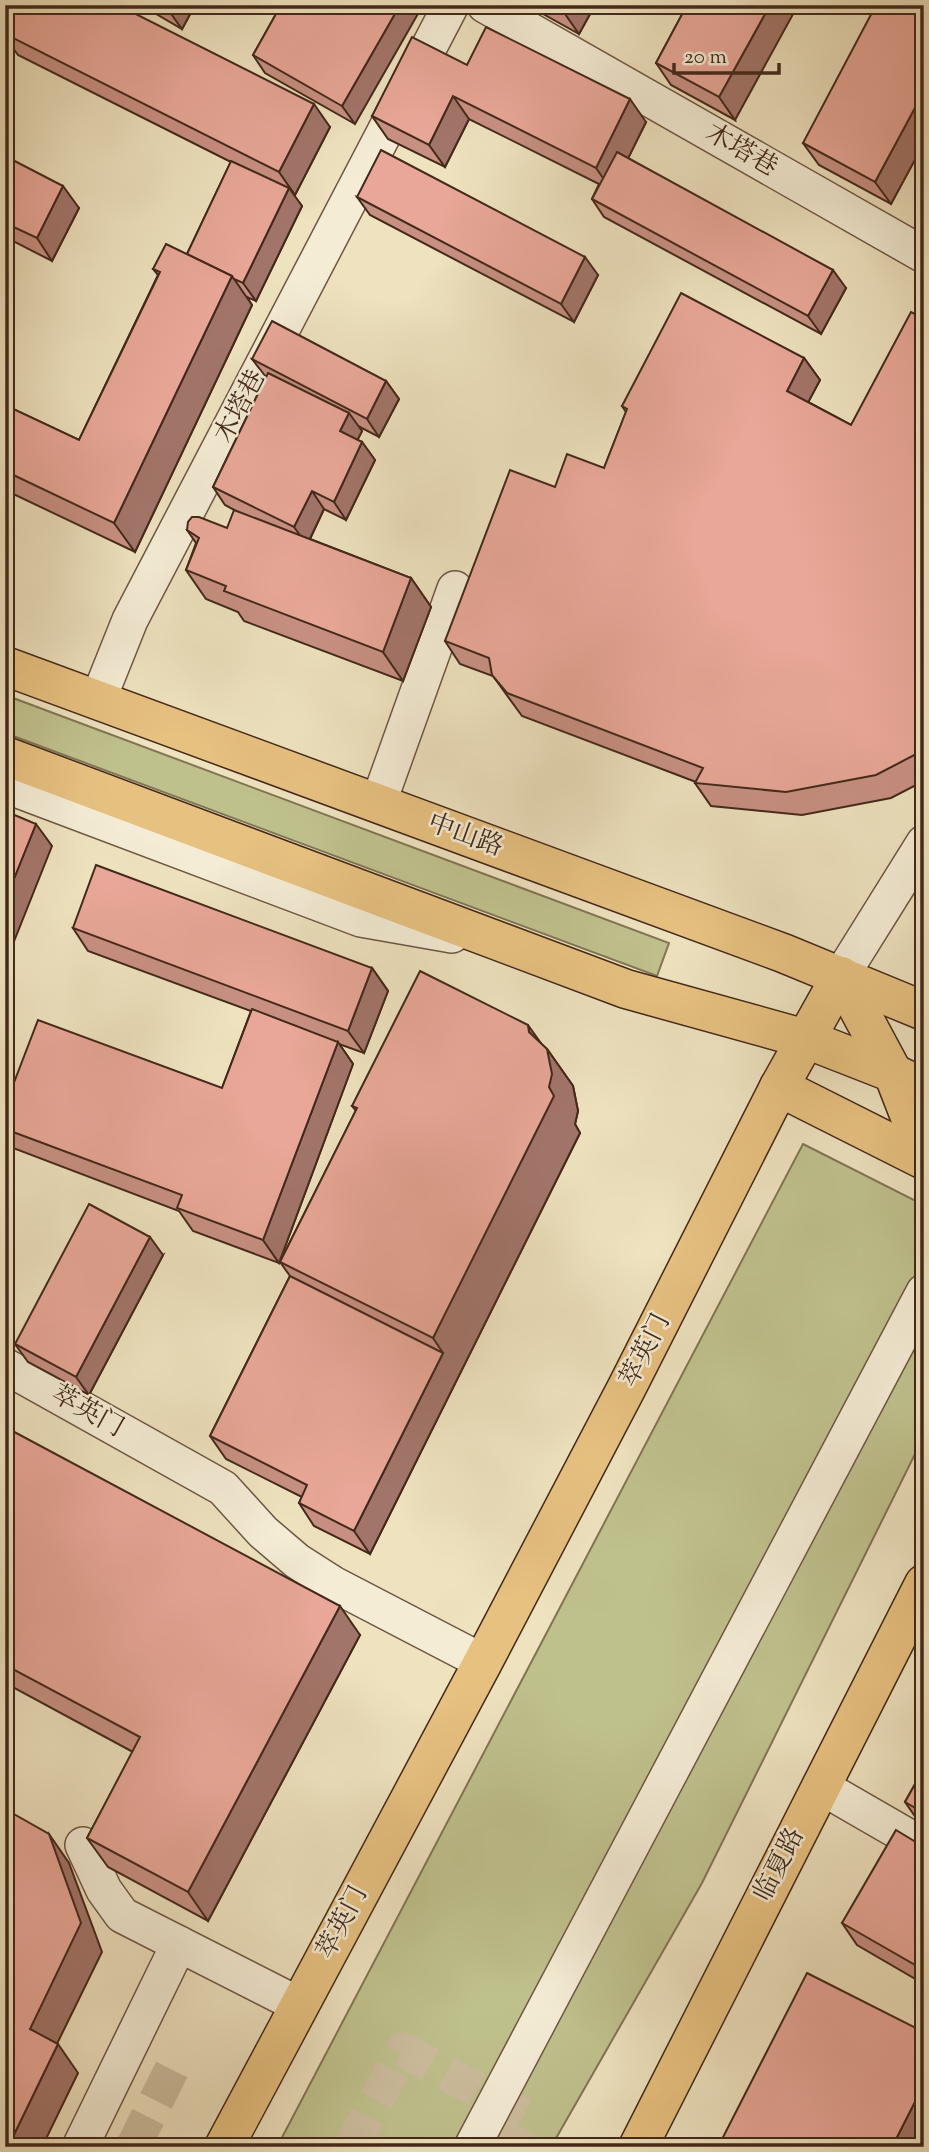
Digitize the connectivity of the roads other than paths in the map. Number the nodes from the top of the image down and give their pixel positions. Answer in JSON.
{"nodes":[{"id":1,"x":451,"y":5,"type":"edge"},
{"id":2,"x":485,"y":5,"type":"edge"},
{"id":3,"x":924,"y":255,"type":"edge"},
{"id":4,"x":455,"y":589,"type":"dead end"},
{"id":5,"x":5,"y":666,"type":"edge"},
{"id":6,"x":97,"y":700,"type":"junction"},
{"id":7,"x":5,"y":756,"type":"edge"},
{"id":8,"x":5,"y":785,"type":"edge"},
{"id":9,"x":378,"y":804,"type":"junction"},
{"id":10,"x":924,"y":843,"type":"edge"},
{"id":11,"x":513,"y":946,"type":"junction"},
{"id":12,"x":841,"y":976,"type":"junction"},
{"id":13,"x":924,"y":1011,"type":"edge"},
{"id":14,"x":806,"y":1039,"type":"junction"},
{"id":15,"x":909,"y":1080,"type":"edge"},
{"id":16,"x":779,"y":1087,"type":"junction"},
{"id":17,"x":924,"y":1153,"type":"edge"},
{"id":18,"x":924,"y":1160,"type":"edge"},
{"id":19,"x":924,"y":1292,"type":"edge"},
{"id":20,"x":5,"y":1366,"type":"edge"},
{"id":21,"x":924,"y":1584,"type":"edge"},
{"id":22,"x":483,"y":1662,"type":"junction"},
{"id":23,"x":820,"y":1786,"type":"junction"},
{"id":24,"x":83,"y":1845,"type":"dead end"},
{"id":25,"x":924,"y":1846,"type":"edge"},
{"id":26,"x":179,"y":1944,"type":"junction"},
{"id":27,"x":299,"y":2006,"type":"junction"},
{"id":28,"x":80,"y":2147,"type":"edge"},
{"id":29,"x":224,"y":2147,"type":"edge"},
{"id":30,"x":472,"y":2147,"type":"edge"},
{"id":31,"x":638,"y":2147,"type":"edge"}],
"edges":[{"from":1,"to":6,"type":"street","name":"木塔巷"},
{"from":2,"to":3,"type":"street","name":"木塔巷"},
{"from":4,"to":9,"type":"street"},
{"from":5,"to":6,"type":"main road","name":"中山路"},
{"from":6,"to":9,"type":"main road","name":"中山路"},
{"from":7,"to":11,"type":"main road"},
{"from":8,"to":11,"type":"street"},
{"from":9,"to":12,"type":"main road","name":"中山路"},
{"from":10,"to":12,"type":"street"},
{"from":11,"to":14,"type":"main road"},
{"from":12,"to":13,"type":"main road","name":"中山路"},
{"from":12,"to":14,"type":"main road","name":"萃英门"},
{"from":12,"to":15,"type":"main road"},
{"from":14,"to":15,"type":"main road"},
{"from":14,"to":16,"type":"main road","name":"萃英门"},
{"from":15,"to":17,"type":"main road"},
{"from":16,"to":18,"type":"main road"},
{"from":16,"to":22,"type":"main road","name":"萃英门"},
{"from":19,"to":30,"type":"street"},
{"from":20,"to":22,"type":"street","name":"萃英门"},
{"from":21,"to":23,"type":"main road","name":"临夏路"},
{"from":22,"to":27,"type":"main road","name":"萃英门"},
{"from":23,"to":25,"type":"street"},
{"from":23,"to":31,"type":"main road","name":"临夏路"},
{"from":24,"to":26,"type":"street"},
{"from":26,"to":27,"type":"street"},
{"from":26,"to":28,"type":"street"},
{"from":27,"to":29,"type":"main road","name":"萃英门"}]}
